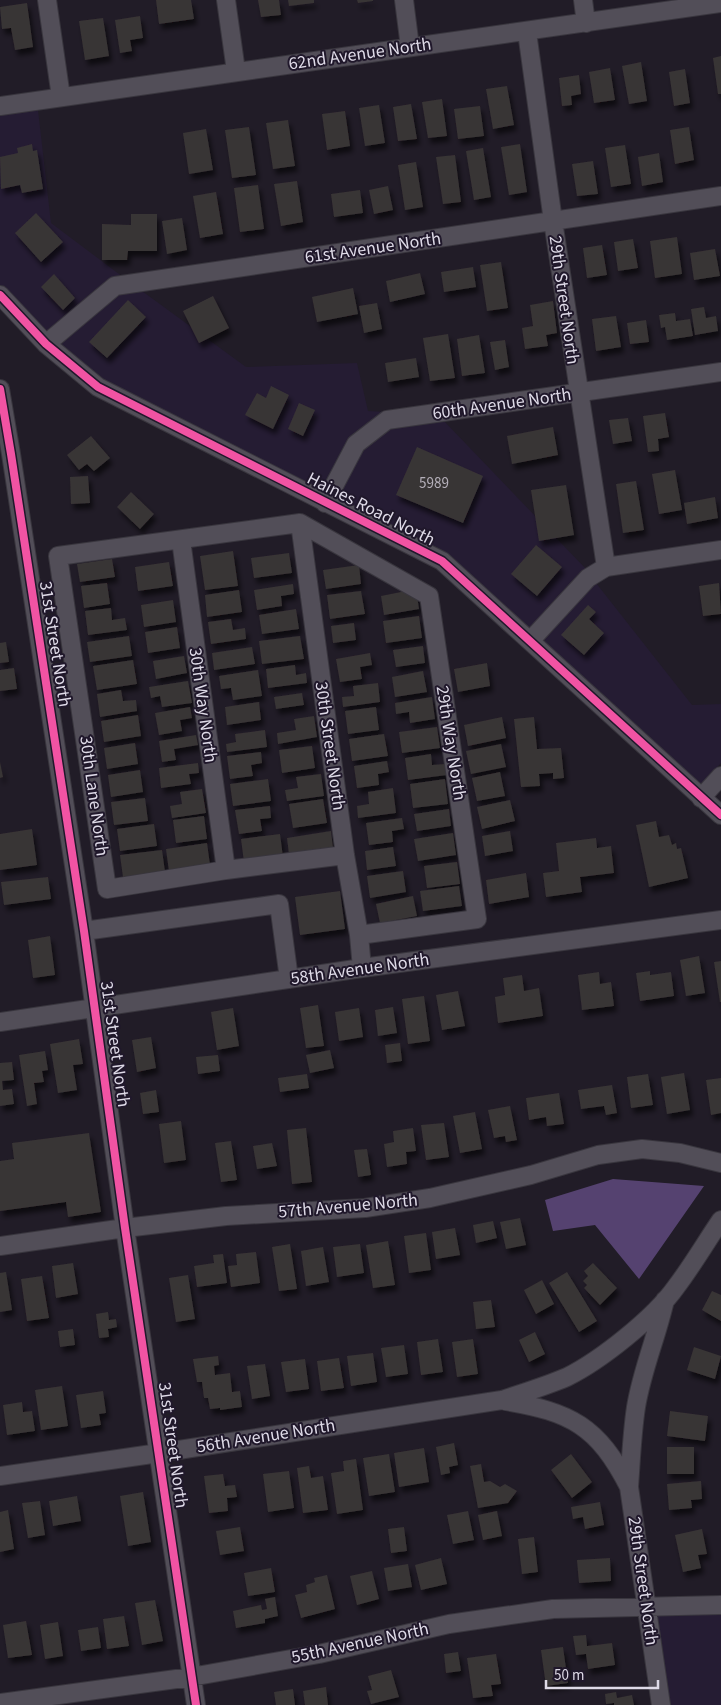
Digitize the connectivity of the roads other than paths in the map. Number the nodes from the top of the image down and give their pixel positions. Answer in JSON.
{"nodes":[{"id":1,"x":47,"y":0,"type":"edge"},
{"id":2,"x":226,"y":0,"type":"edge"},
{"id":3,"x":404,"y":0,"type":"edge"},
{"id":4,"x":583,"y":0,"type":"edge"},
{"id":5,"x":721,"y":3,"type":"edge"},
{"id":6,"x":586,"y":23,"type":"junction"},
{"id":7,"x":526,"y":32,"type":"junction"},
{"id":8,"x":410,"y":48,"type":"junction"},
{"id":9,"x":236,"y":71,"type":"junction"},
{"id":10,"x":61,"y":97,"type":"junction"},
{"id":11,"x":0,"y":106,"type":"edge"},
{"id":12,"x":721,"y":196,"type":"edge"},
{"id":13,"x":553,"y":221,"type":"junction"},
{"id":14,"x":0,"y":296,"type":"edge"},
{"id":15,"x":46,"y":344,"type":"junction"},
{"id":16,"x":721,"y":372,"type":"edge"},
{"id":17,"x":0,"y":388,"type":"edge"},
{"id":18,"x":578,"y":393,"type":"junction"},
{"id":19,"x":326,"y":503,"type":"junction"},
{"id":20,"x":300,"y":523,"type":"junction"},
{"id":21,"x":181,"y":540,"type":"junction"},
{"id":22,"x":721,"y":550,"type":"edge"},
{"id":23,"x":606,"y":567,"type":"junction"},
{"id":24,"x":530,"y":641,"type":"junction"},
{"id":25,"x":721,"y":776,"type":"edge"},
{"id":26,"x":701,"y":798,"type":"junction"},
{"id":27,"x":721,"y":815,"type":"edge"},
{"id":28,"x":345,"y":855,"type":"junction"},
{"id":29,"x":226,"y":870,"type":"junction"},
{"id":30,"x":721,"y":920,"type":"edge"},
{"id":31,"x":84,"y":931,"type":"junction"},
{"id":32,"x":359,"y":935,"type":"junction"},
{"id":33,"x":362,"y":968,"type":"junction"},
{"id":34,"x":289,"y":979,"type":"junction"},
{"id":35,"x":95,"y":1008,"type":"junction"},
{"id":36,"x":0,"y":1022,"type":"edge"},
{"id":37,"x":721,"y":1163,"type":"edge"},
{"id":38,"x":721,"y":1220,"type":"edge"},
{"id":39,"x":125,"y":1228,"type":"junction"},
{"id":40,"x":0,"y":1246,"type":"edge"},
{"id":41,"x":666,"y":1299,"type":"junction"},
{"id":42,"x":502,"y":1400,"type":"junction"},
{"id":43,"x":159,"y":1453,"type":"junction"},
{"id":44,"x":0,"y":1476,"type":"edge"},
{"id":45,"x":629,"y":1487,"type":"junction"},
{"id":46,"x":721,"y":1605,"type":"edge"},
{"id":47,"x":648,"y":1607,"type":"junction"},
{"id":48,"x":191,"y":1677,"type":"junction"},
{"id":49,"x":0,"y":1703,"type":"edge"},
{"id":50,"x":196,"y":1705,"type":"edge"},
{"id":51,"x":662,"y":1705,"type":"edge"}],
"edges":[{"from":1,"to":10,"type":"street"},
{"from":2,"to":9,"type":"street"},
{"from":3,"to":8,"type":"street"},
{"from":4,"to":6,"type":"street"},
{"from":5,"to":6,"type":"street","name":"62nd Avenue North"},
{"from":6,"to":7,"type":"street","name":"62nd Avenue North"},
{"from":7,"to":8,"type":"street","name":"62nd Avenue North"},
{"from":7,"to":13,"type":"street","name":"29th Street North"},
{"from":8,"to":9,"type":"street","name":"62nd Avenue North"},
{"from":9,"to":10,"type":"street","name":"62nd Avenue North"},
{"from":10,"to":11,"type":"street","name":"62nd Avenue North"},
{"from":12,"to":13,"type":"street","name":"61st Avenue North"},
{"from":13,"to":15,"type":"street","name":"61st Avenue North"},
{"from":13,"to":18,"type":"street","name":"29th Street North"},
{"from":14,"to":15,"type":"street","name":"Haines Road North"},
{"from":15,"to":19,"type":"street","name":"Haines Road North"},
{"from":16,"to":18,"type":"street","name":"60th Avenue North"},
{"from":17,"to":31,"type":"street","name":"31st Street North"},
{"from":18,"to":19,"type":"street","name":"60th Avenue North"},
{"from":18,"to":23,"type":"street","name":"29th Street North"},
{"from":19,"to":24,"type":"street","name":"Haines Road North"},
{"from":20,"to":21,"type":"street"},
{"from":20,"to":28,"type":"street","name":"30th Street North"},
{"from":20,"to":32,"type":"street","name":"29th Way North"},
{"from":21,"to":29,"type":"street","name":"30th Way North"},
{"from":21,"to":29,"type":"street","name":"30th Lane North"},
{"from":22,"to":23,"type":"street"},
{"from":23,"to":24,"type":"street"},
{"from":24,"to":26,"type":"street","name":"Haines Road North"},
{"from":25,"to":26,"type":"street"},
{"from":26,"to":27,"type":"street","name":"Haines Road North"},
{"from":28,"to":29,"type":"street"},
{"from":28,"to":32,"type":"street","name":"30th Street North"},
{"from":30,"to":33,"type":"street","name":"58th Avenue North"},
{"from":31,"to":34,"type":"street"},
{"from":31,"to":35,"type":"street","name":"31st Street North"},
{"from":32,"to":33,"type":"street","name":"30th Street North"},
{"from":33,"to":34,"type":"street","name":"58th Avenue North"},
{"from":34,"to":35,"type":"street","name":"58th Avenue North"},
{"from":35,"to":36,"type":"street","name":"58th Avenue North"},
{"from":35,"to":39,"type":"street","name":"31st Street North"},
{"from":37,"to":39,"type":"street","name":"57th Avenue North"},
{"from":38,"to":41,"type":"street"},
{"from":39,"to":40,"type":"street","name":"57th Avenue North"},
{"from":39,"to":43,"type":"street","name":"31st Street North"},
{"from":41,"to":42,"type":"street"},
{"from":41,"to":45,"type":"street","name":"29th Street North"},
{"from":42,"to":43,"type":"street","name":"56th Avenue North"},
{"from":42,"to":45,"type":"street","name":"29th Street North"},
{"from":43,"to":44,"type":"street","name":"56th Avenue North"},
{"from":43,"to":48,"type":"street","name":"31st Street North"},
{"from":45,"to":47,"type":"street","name":"29th Street North"},
{"from":46,"to":47,"type":"street","name":"55th Avenue North"},
{"from":47,"to":48,"type":"street","name":"55th Avenue North"},
{"from":47,"to":51,"type":"street","name":"29th Street North"},
{"from":48,"to":49,"type":"street","name":"55th Avenue North"},
{"from":48,"to":50,"type":"street","name":"31st Street North"}]}
